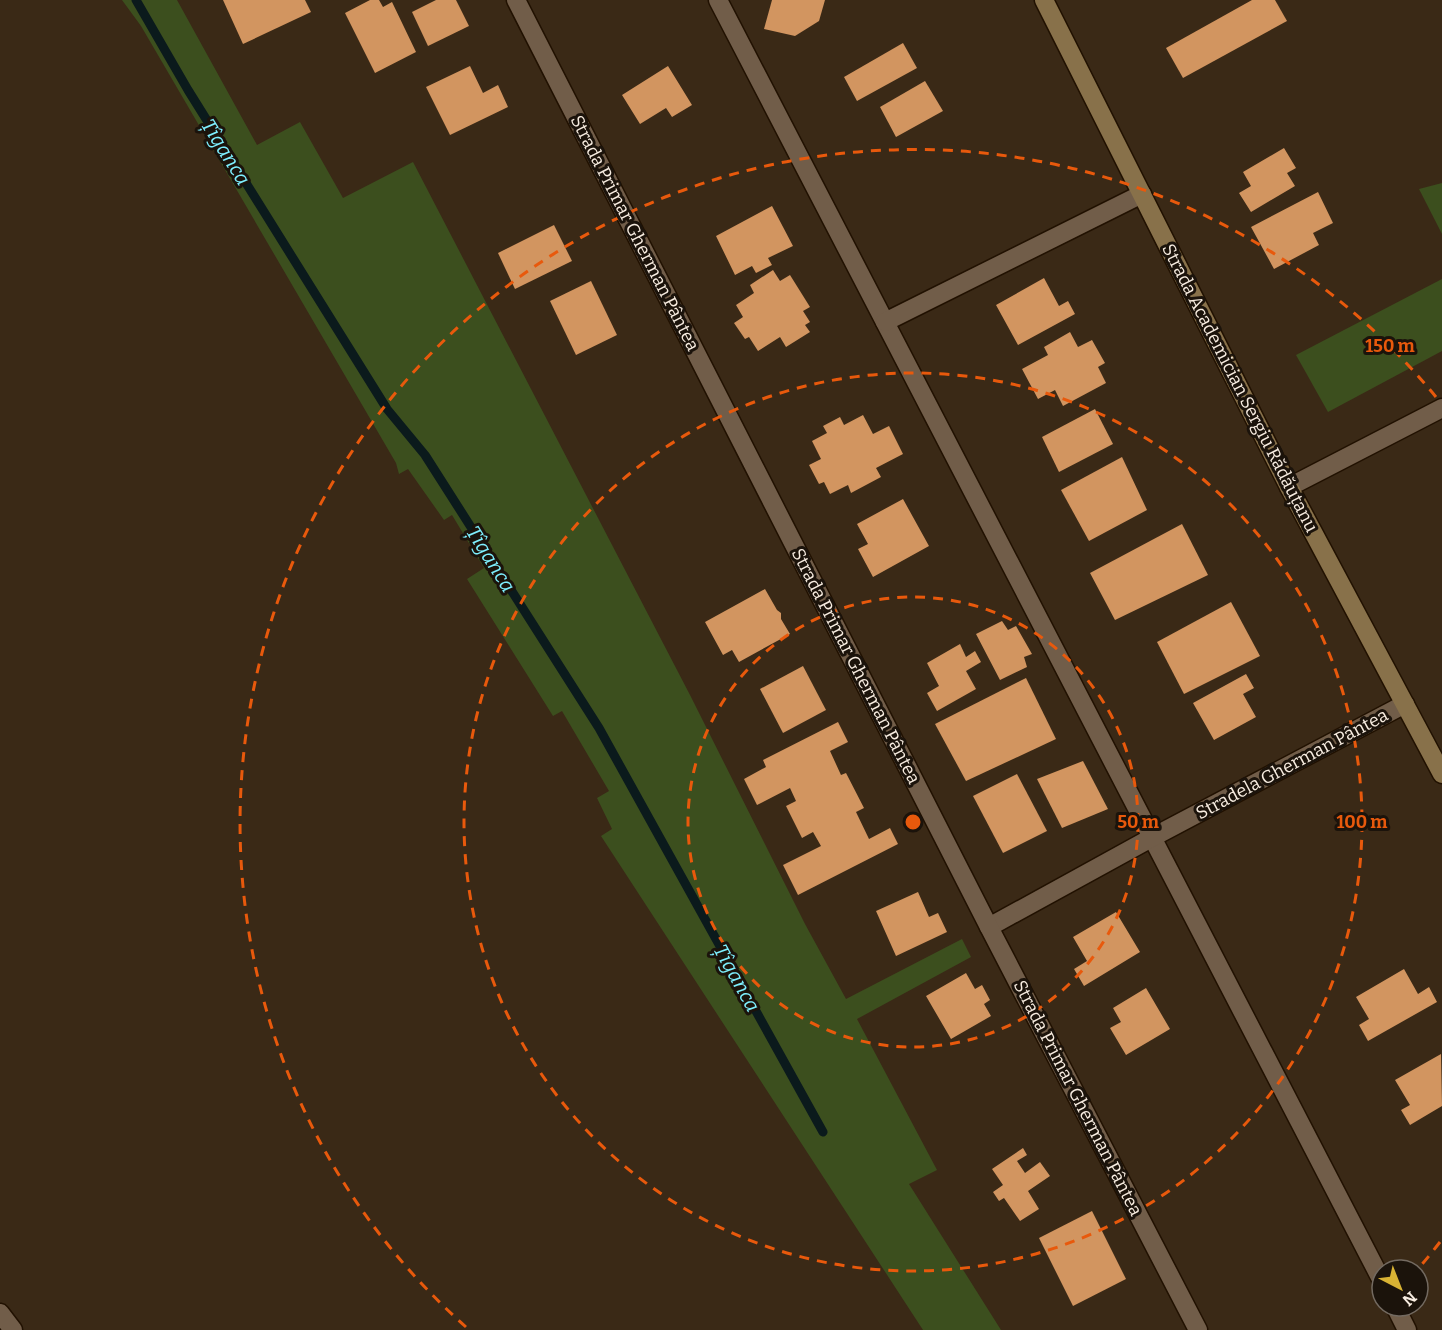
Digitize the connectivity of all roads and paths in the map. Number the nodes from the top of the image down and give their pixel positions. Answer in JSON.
{"nodes":[{"id":1,"x":516,"y":0,"type":"edge"},
{"id":2,"x":718,"y":0,"type":"edge"},
{"id":3,"x":1044,"y":0,"type":"edge"},
{"id":4,"x":1142,"y":194,"type":"junction"},
{"id":5,"x":885,"y":322,"type":"junction"},
{"id":6,"x":1442,"y":408,"type":"edge"},
{"id":7,"x":1289,"y":487,"type":"junction"},
{"id":8,"x":1405,"y":704,"type":"junction"},
{"id":9,"x":1442,"y":774,"type":"edge"},
{"id":10,"x":1153,"y":837,"type":"junction"},
{"id":11,"x":989,"y":927,"type":"junction"},
{"id":12,"x":1370,"y":1258,"type":"edge"},
{"id":13,"x":0,"y":1313,"type":"edge"},
{"id":14,"x":13,"y":1330,"type":"edge"},
{"id":15,"x":1198,"y":1330,"type":"edge"}],
"edges":[{"from":1,"to":11,"type":"street","name":"Strada Primar Gherman Pântea"},
{"from":2,"to":5,"type":"street"},
{"from":3,"to":4,"type":"street","name":"Strada Academician Sergiu Rădăuțanu"},
{"from":4,"to":5,"type":"street"},
{"from":4,"to":7,"type":"street","name":"Strada Academician Sergiu Rădăuțanu"},
{"from":5,"to":10,"type":"street"},
{"from":6,"to":7,"type":"street"},
{"from":7,"to":8,"type":"street","name":"Strada Academician Sergiu Rădăuțanu"},
{"from":8,"to":9,"type":"street","name":"Strada Academician Sergiu Rădăuțanu"},
{"from":8,"to":10,"type":"street","name":"Stradela Gherman Pântea"},
{"from":10,"to":11,"type":"street","name":"Stradela Gherman Pântea"},
{"from":10,"to":12,"type":"street"},
{"from":11,"to":15,"type":"street","name":"Strada Primar Gherman Pântea"},
{"from":13,"to":14,"type":"street"}]}
